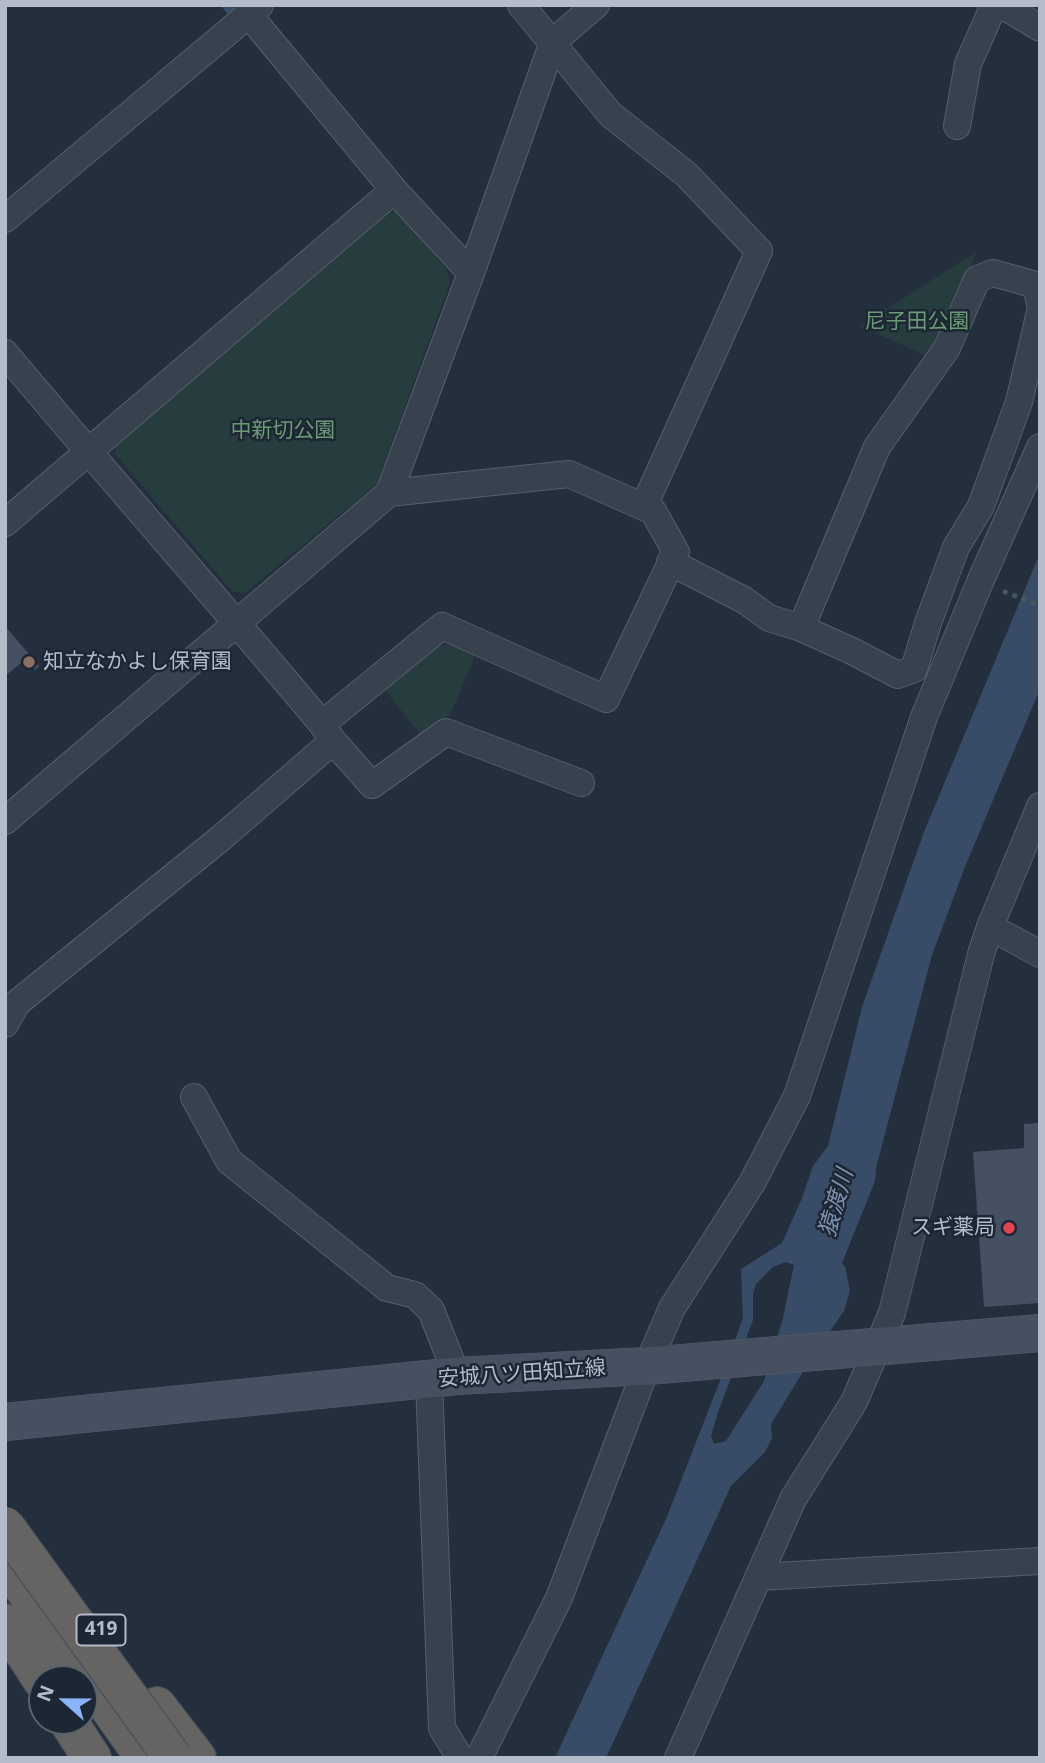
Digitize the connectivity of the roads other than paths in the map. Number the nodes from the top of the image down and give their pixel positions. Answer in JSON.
{"nodes":[{"id":1,"x":521,"y":5,"type":"edge"},
{"id":2,"x":596,"y":5,"type":"edge"},
{"id":3,"x":994,"y":5,"type":"edge"},
{"id":4,"x":1002,"y":5,"type":"edge"},
{"id":5,"x":255,"y":10,"type":"edge"},
{"id":6,"x":1040,"y":28,"type":"edge"},
{"id":7,"x":553,"y":42,"type":"junction"},
{"id":8,"x":957,"y":126,"type":"dead end"},
{"id":9,"x":394,"y":190,"type":"junction"},
{"id":10,"x":5,"y":219,"type":"edge"},
{"id":11,"x":471,"y":273,"type":"junction"},
{"id":12,"x":1040,"y":304,"type":"edge"},
{"id":13,"x":1040,"y":312,"type":"edge"},
{"id":14,"x":5,"y":353,"type":"edge"},
{"id":15,"x":1040,"y":447,"type":"edge"},
{"id":16,"x":89,"y":453,"type":"junction"},
{"id":17,"x":389,"y":493,"type":"junction"},
{"id":18,"x":643,"y":506,"type":"junction"},
{"id":19,"x":5,"y":523,"type":"edge"},
{"id":20,"x":670,"y":562,"type":"junction"},
{"id":21,"x":237,"y":623,"type":"junction"},
{"id":22,"x":801,"y":628,"type":"junction"},
{"id":23,"x":328,"y":732,"type":"junction"},
{"id":24,"x":581,"y":783,"type":"dead end"},
{"id":25,"x":1040,"y":806,"type":"edge"},
{"id":26,"x":5,"y":821,"type":"edge"},
{"id":27,"x":989,"y":927,"type":"junction"},
{"id":28,"x":1040,"y":954,"type":"edge"},
{"id":29,"x":5,"y":1024,"type":"edge"},
{"id":30,"x":194,"y":1097,"type":"dead end"},
{"id":31,"x":1040,"y":1333,"type":"edge"},
{"id":32,"x":878,"y":1346,"type":"junction"},
{"id":33,"x":656,"y":1366,"type":"junction"},
{"id":34,"x":443,"y":1378,"type":"junction"},
{"id":35,"x":5,"y":1422,"type":"edge"},
{"id":36,"x":5,"y":1503,"type":"edge"},
{"id":37,"x":5,"y":1526,"type":"edge"},
{"id":38,"x":1040,"y":1561,"type":"edge"},
{"id":39,"x":5,"y":1562,"type":"edge"},
{"id":40,"x":758,"y":1577,"type":"junction"},
{"id":41,"x":5,"y":1623,"type":"edge"},
{"id":42,"x":32,"y":1665,"type":"edge"},
{"id":43,"x":77,"y":1735,"type":"edge"},
{"id":44,"x":92,"y":1758,"type":"edge"},
{"id":45,"x":145,"y":1758,"type":"edge"},
{"id":46,"x":173,"y":1758,"type":"edge"},
{"id":47,"x":197,"y":1758,"type":"edge"},
{"id":48,"x":460,"y":1758,"type":"edge"},
{"id":49,"x":479,"y":1758,"type":"edge"},
{"id":50,"x":678,"y":1758,"type":"edge"}],
"edges":[{"from":1,"to":7,"type":"street"},
{"from":2,"to":7,"type":"street"},
{"from":3,"to":8,"type":"street"},
{"from":4,"to":6,"type":"street"},
{"from":5,"to":9,"type":"street"},
{"from":5,"to":10,"type":"street"},
{"from":7,"to":11,"type":"street"},
{"from":7,"to":18,"type":"street"},
{"from":9,"to":11,"type":"street"},
{"from":9,"to":16,"type":"street"},
{"from":11,"to":17,"type":"street"},
{"from":12,"to":22,"type":"street"},
{"from":13,"to":22,"type":"street"},
{"from":14,"to":16,"type":"street"},
{"from":15,"to":33,"type":"street"},
{"from":16,"to":19,"type":"street"},
{"from":16,"to":21,"type":"street"},
{"from":17,"to":18,"type":"street"},
{"from":17,"to":21,"type":"street"},
{"from":18,"to":20,"type":"street"},
{"from":20,"to":22,"type":"street"},
{"from":20,"to":23,"type":"street"},
{"from":21,"to":23,"type":"street"},
{"from":21,"to":26,"type":"street"},
{"from":23,"to":24,"type":"street"},
{"from":23,"to":29,"type":"street"},
{"from":25,"to":27,"type":"street"},
{"from":27,"to":28,"type":"street"},
{"from":27,"to":32,"type":"street"},
{"from":30,"to":34,"type":"street"},
{"from":31,"to":32,"type":"main road","name":"安城八ツ田知立線"},
{"from":32,"to":33,"type":"main road","name":"安城八ツ田知立線"},
{"from":32,"to":40,"type":"street"},
{"from":33,"to":34,"type":"main road","name":"安城八ツ田知立線"},
{"from":33,"to":49,"type":"street"},
{"from":34,"to":35,"type":"main road","name":"安城八ツ田知立線"},
{"from":34,"to":48,"type":"street"},
{"from":36,"to":47,"type":"highway","number":"419"},
{"from":37,"to":46,"type":"highway","number":"419","bridge":true},
{"from":38,"to":40,"type":"street"},
{"from":39,"to":45,"type":"highway","number":"419"},
{"from":40,"to":50,"type":"street"},
{"from":41,"to":42,"type":"highway"},
{"from":43,"to":44,"type":"highway"}]}
